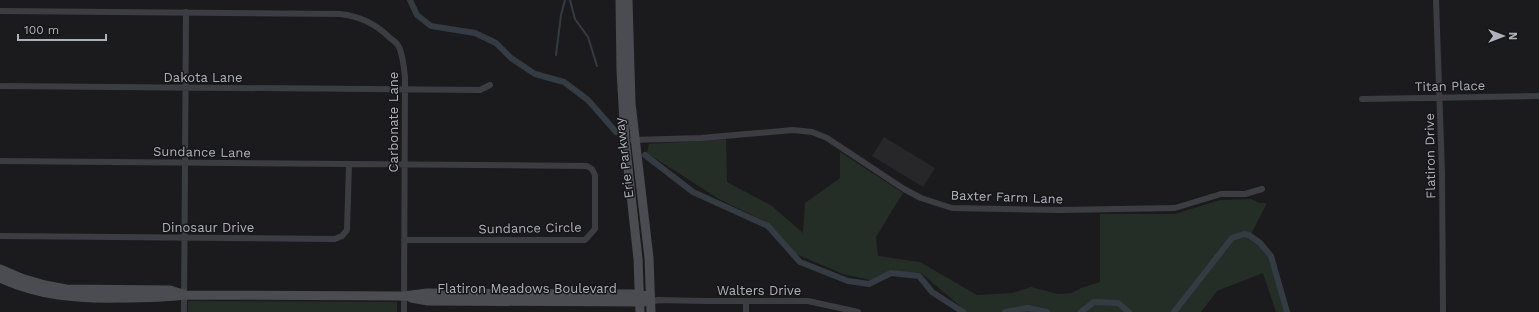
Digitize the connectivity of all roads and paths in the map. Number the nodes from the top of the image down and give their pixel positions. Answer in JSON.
{"nodes":[{"id":1,"x":620,"y":0,"type":"edge"},
{"id":2,"x":628,"y":0,"type":"edge"},
{"id":3,"x":1436,"y":0,"type":"edge"},
{"id":4,"x":0,"y":11,"type":"edge"},
{"id":5,"x":186,"y":12,"type":"junction"},
{"id":6,"x":0,"y":86,"type":"edge"},
{"id":7,"x":490,"y":86,"type":"dead end"},
{"id":8,"x":186,"y":88,"type":"junction"},
{"id":9,"x":406,"y":89,"type":"junction"},
{"id":10,"x":1539,"y":96,"type":"edge"},
{"id":11,"x":1439,"y":97,"type":"junction"},
{"id":12,"x":1362,"y":99,"type":"dead end"},
{"id":13,"x":625,"y":140,"type":"junction"},
{"id":14,"x":635,"y":140,"type":"junction"},
{"id":15,"x":0,"y":161,"type":"edge"},
{"id":16,"x":185,"y":163,"type":"junction"},
{"id":17,"x":348,"y":164,"type":"junction"},
{"id":18,"x":404,"y":164,"type":"junction"},
{"id":19,"x":1262,"y":189,"type":"dead end"},
{"id":20,"x":0,"y":236,"type":"edge"},
{"id":21,"x":185,"y":238,"type":"junction"},
{"id":22,"x":404,"y":240,"type":"junction"},
{"id":23,"x":0,"y":268,"type":"edge"},
{"id":24,"x":0,"y":278,"type":"edge"},
{"id":25,"x":184,"y":295,"type":"junction"},
{"id":26,"x":404,"y":296,"type":"junction"},
{"id":27,"x":639,"y":298,"type":"junction"},
{"id":28,"x":653,"y":299,"type":"junction"},
{"id":29,"x":746,"y":301,"type":"junction"},
{"id":30,"x":184,"y":312,"type":"edge"},
{"id":31,"x":404,"y":312,"type":"edge"},
{"id":32,"x":640,"y":312,"type":"edge"},
{"id":33,"x":651,"y":312,"type":"edge"},
{"id":34,"x":746,"y":312,"type":"edge"},
{"id":35,"x":858,"y":312,"type":"edge"},
{"id":36,"x":1443,"y":312,"type":"edge"}],
"edges":[{"from":1,"to":13,"type":"street","name":"Erie Parkway"},
{"from":2,"to":14,"type":"street","name":"Erie Parkway"},
{"from":3,"to":11,"type":"street","name":"Flatiron Drive"},
{"from":4,"to":5,"type":"street","name":"Carbonate Lane"},
{"from":5,"to":8,"type":"street"},
{"from":5,"to":9,"type":"street","name":"Carbonate Lane"},
{"from":6,"to":8,"type":"street","name":"Dakota Lane"},
{"from":7,"to":9,"type":"street","name":"Dakota Lane"},
{"from":8,"to":9,"type":"street","name":"Dakota Lane"},
{"from":8,"to":16,"type":"street"},
{"from":9,"to":18,"type":"street","name":"Carbonate Lane"},
{"from":10,"to":11,"type":"street","name":"Titan Place"},
{"from":11,"to":12,"type":"street","name":"Titan Place"},
{"from":11,"to":36,"type":"street","name":"Flatiron Drive"},
{"from":13,"to":14,"type":"street","name":"Baxter Farm Lane"},
{"from":13,"to":27,"type":"street","name":"Erie Parkway"},
{"from":14,"to":19,"type":"street","name":"Baxter Farm Lane"},
{"from":14,"to":28,"type":"street","name":"Erie Parkway"},
{"from":15,"to":16,"type":"street","name":"Sundance Lane"},
{"from":16,"to":17,"type":"street","name":"Sundance Lane"},
{"from":16,"to":21,"type":"street"},
{"from":17,"to":18,"type":"street","name":"Sundance Lane"},
{"from":17,"to":21,"type":"street","name":"Dinosaur Drive"},
{"from":18,"to":22,"type":"street","name":"Carbonate Lane"},
{"from":18,"to":22,"type":"street","name":"Sundance Circle"},
{"from":20,"to":21,"type":"street","name":"Dinosaur Drive"},
{"from":21,"to":25,"type":"street"},
{"from":22,"to":26,"type":"street","name":"Carbonate Lane"},
{"from":23,"to":25,"type":"street","name":"Flatiron Meadows Boulevard"},
{"from":24,"to":25,"type":"street","name":"Flatiron Meadows Boulevard"},
{"from":25,"to":26,"type":"street","name":"Flatiron Meadows Boulevard"},
{"from":25,"to":30,"type":"street"},
{"from":26,"to":27,"type":"street","name":"Flatiron Meadows Boulevard"},
{"from":26,"to":31,"type":"street","name":"Carbonate Lane"},
{"from":27,"to":28,"type":"street","name":"Flatiron Meadows Boulevard"},
{"from":27,"to":32,"type":"street","name":"Erie Parkway"},
{"from":28,"to":29,"type":"street","name":"Walters Drive"},
{"from":28,"to":33,"type":"street","name":"Erie Parkway"},
{"from":29,"to":34,"type":"street"},
{"from":29,"to":35,"type":"street","name":"Walters Drive"}]}
